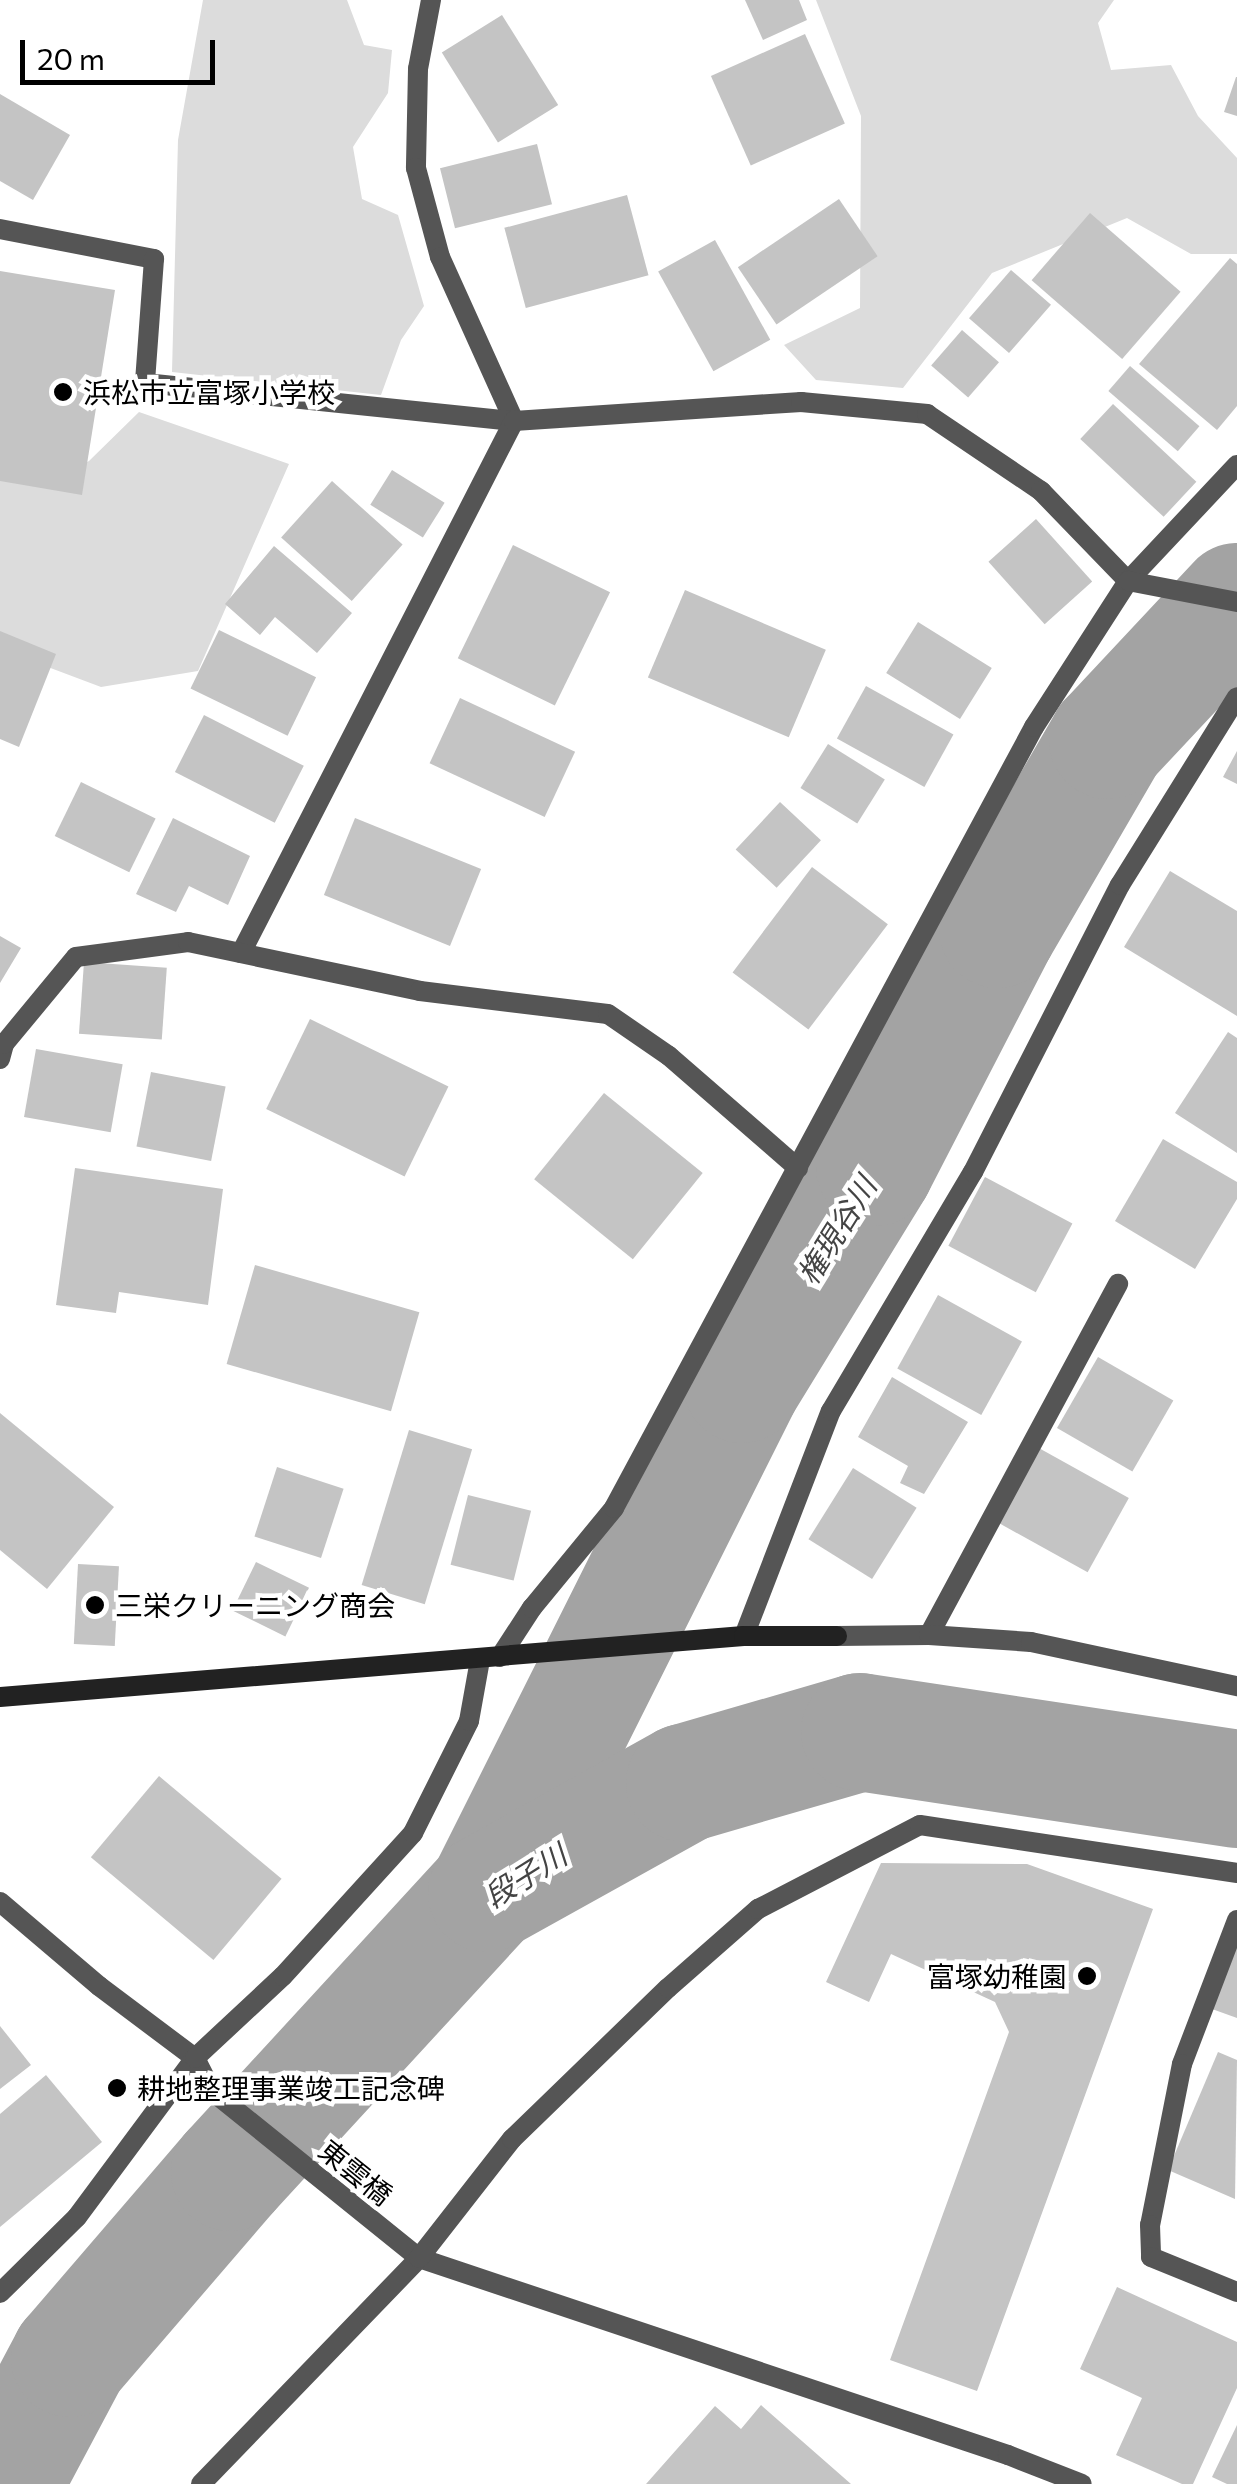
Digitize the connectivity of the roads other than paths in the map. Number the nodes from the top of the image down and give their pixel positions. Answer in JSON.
{"nodes":[{"id":1,"x":431,"y":0,"type":"edge"},
{"id":2,"x":0,"y":229,"type":"edge"},
{"id":3,"x":514,"y":421,"type":"junction"},
{"id":4,"x":1237,"y":465,"type":"edge"},
{"id":5,"x":1128,"y":582,"type":"junction"},
{"id":6,"x":1237,"y":602,"type":"edge"},
{"id":7,"x":1237,"y":697,"type":"edge"},
{"id":8,"x":242,"y":952,"type":"junction"},
{"id":9,"x":0,"y":1059,"type":"edge"},
{"id":10,"x":798,"y":1168,"type":"junction"},
{"id":11,"x":1118,"y":1284,"type":"dead end"},
{"id":12,"x":929,"y":1635,"type":"junction"},
{"id":13,"x":744,"y":1636,"type":"junction"},
{"id":14,"x":490,"y":1659,"type":"junction"},
{"id":15,"x":1237,"y":1686,"type":"edge"},
{"id":16,"x":0,"y":1697,"type":"edge"},
{"id":17,"x":1237,"y":1873,"type":"edge"},
{"id":18,"x":0,"y":1902,"type":"edge"},
{"id":19,"x":1237,"y":1920,"type":"edge"},
{"id":20,"x":195,"y":2058,"type":"junction"},
{"id":21,"x":420,"y":2258,"type":"junction"},
{"id":22,"x":1237,"y":2292,"type":"edge"},
{"id":23,"x":0,"y":2294,"type":"edge"},
{"id":24,"x":201,"y":2484,"type":"edge"},
{"id":25,"x":1082,"y":2484,"type":"edge"}],
"edges":[{"from":1,"to":3,"type":"street"},
{"from":2,"to":3,"type":"street"},
{"from":3,"to":5,"type":"street"},
{"from":3,"to":8,"type":"street"},
{"from":4,"to":5,"type":"street"},
{"from":5,"to":6,"type":"street"},
{"from":5,"to":10,"type":"street"},
{"from":7,"to":13,"type":"street"},
{"from":8,"to":9,"type":"street"},
{"from":8,"to":10,"type":"street"},
{"from":10,"to":14,"type":"street"},
{"from":11,"to":12,"type":"street"},
{"from":12,"to":13,"type":"street"},
{"from":12,"to":15,"type":"street"},
{"from":13,"to":14,"type":"street"},
{"from":14,"to":16,"type":"street"},
{"from":14,"to":20,"type":"street"},
{"from":17,"to":21,"type":"street"},
{"from":18,"to":20,"type":"street"},
{"from":19,"to":22,"type":"street"},
{"from":20,"to":21,"type":"street","name":"東雲橋"},
{"from":20,"to":23,"type":"street"},
{"from":21,"to":24,"type":"street"},
{"from":21,"to":25,"type":"street"}]}
